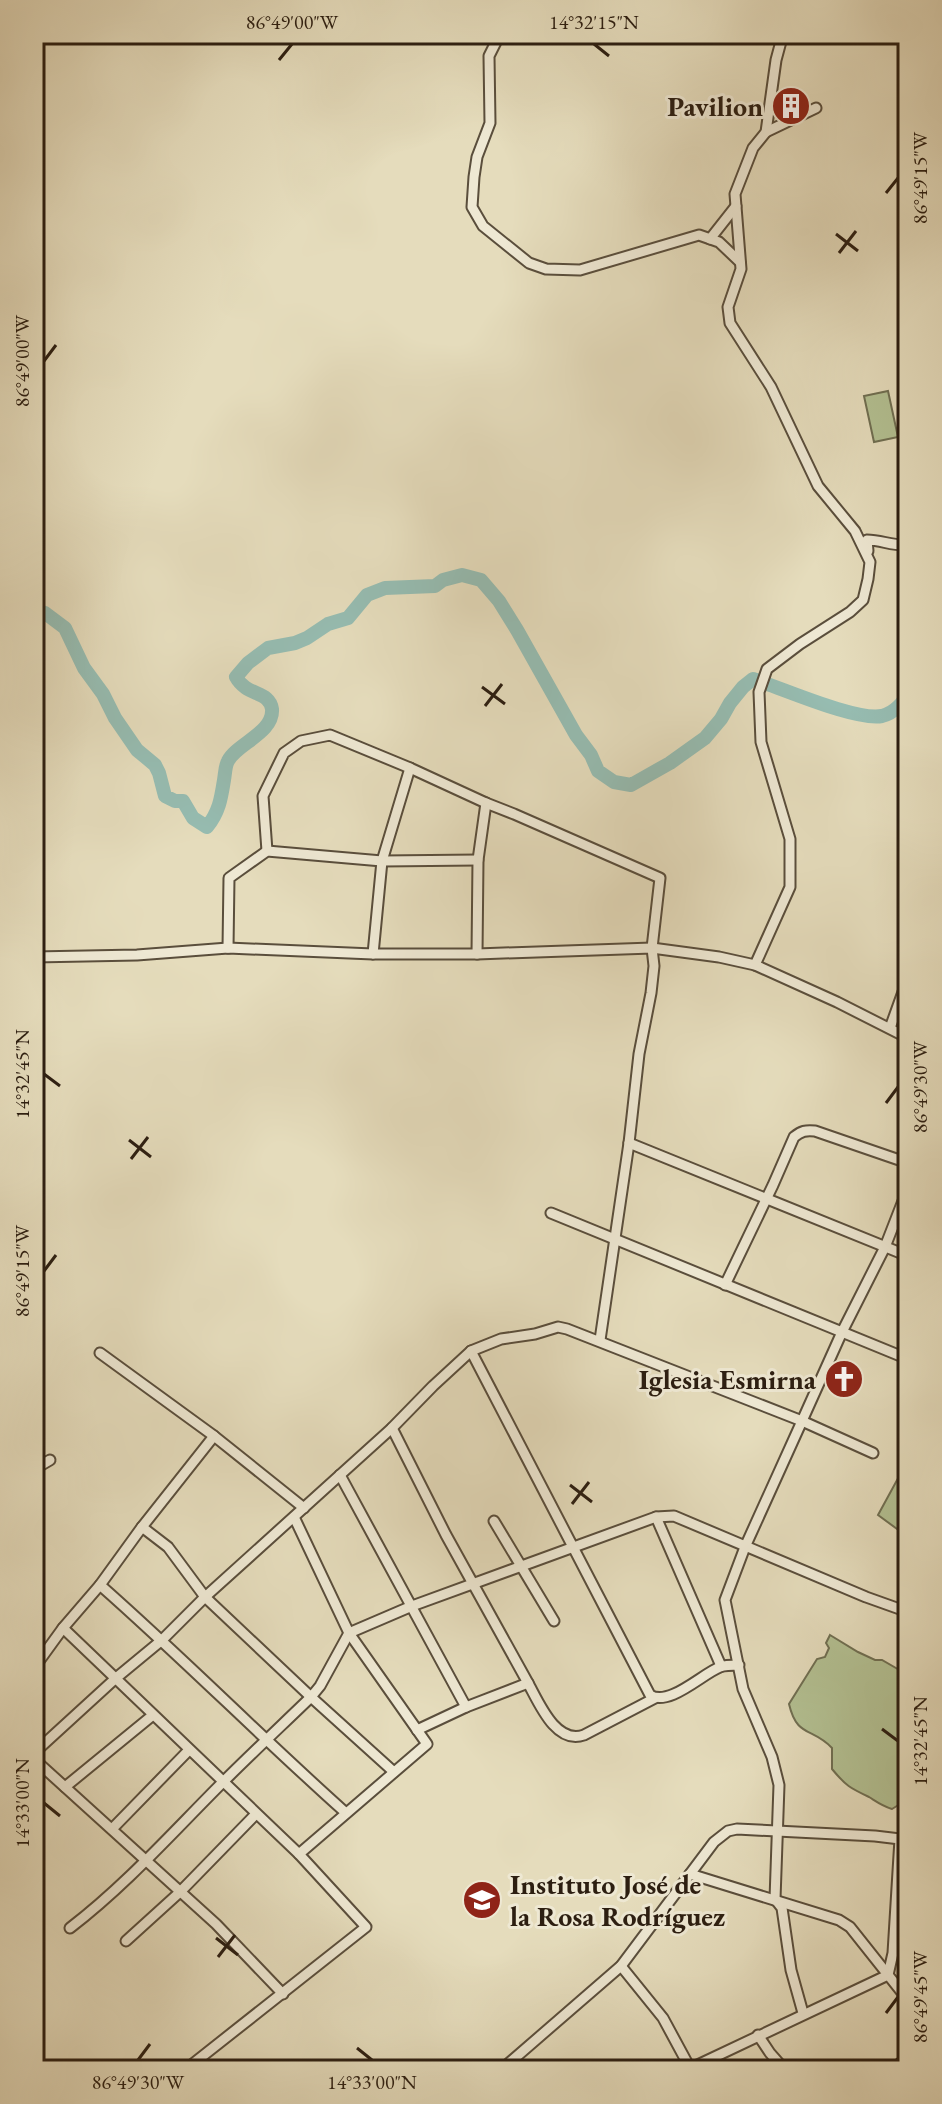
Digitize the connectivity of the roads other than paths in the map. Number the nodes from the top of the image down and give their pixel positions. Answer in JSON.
{"nodes":[{"id":1,"x":500,"y":34,"type":"edge"},
{"id":2,"x":661,"y":34,"type":"edge"},
{"id":3,"x":696,"y":34,"type":"edge"},
{"id":4,"x":783,"y":34,"type":"edge"},
{"id":5,"x":816,"y":108,"type":"dead end"},
{"id":6,"x":766,"y":132,"type":"junction"},
{"id":7,"x":736,"y":206,"type":"junction"},
{"id":8,"x":710,"y":239,"type":"junction"},
{"id":9,"x":740,"y":262,"type":"junction"},
{"id":10,"x":908,"y":545,"type":"edge"},
{"id":11,"x":870,"y":562,"type":"junction"},
{"id":12,"x":410,"y":768,"type":"junction"},
{"id":13,"x":486,"y":803,"type":"junction"},
{"id":14,"x":267,"y":851,"type":"junction"},
{"id":15,"x":478,"y":860,"type":"junction"},
{"id":16,"x":382,"y":861,"type":"junction"},
{"id":17,"x":228,"y":948,"type":"junction"},
{"id":18,"x":652,"y":948,"type":"junction"},
{"id":19,"x":373,"y":954,"type":"junction"},
{"id":20,"x":477,"y":954,"type":"junction"},
{"id":21,"x":34,"y":957,"type":"edge"},
{"id":22,"x":755,"y":965,"type":"junction"},
{"id":23,"x":908,"y":978,"type":"edge"},
{"id":24,"x":890,"y":1028,"type":"junction"},
{"id":25,"x":908,"y":1038,"type":"edge"},
{"id":26,"x":629,"y":1143,"type":"junction"},
{"id":27,"x":908,"y":1163,"type":"edge"},
{"id":28,"x":908,"y":1188,"type":"edge"},
{"id":29,"x":767,"y":1199,"type":"junction"},
{"id":30,"x":551,"y":1213,"type":"dead end"},
{"id":31,"x":615,"y":1240,"type":"junction"},
{"id":32,"x":885,"y":1247,"type":"junction"},
{"id":33,"x":908,"y":1256,"type":"edge"},
{"id":34,"x":725,"y":1285,"type":"junction"},
{"id":35,"x":842,"y":1332,"type":"junction"},
{"id":36,"x":600,"y":1340,"type":"junction"},
{"id":37,"x":471,"y":1351,"type":"junction"},
{"id":38,"x":100,"y":1353,"type":"dead end"},
{"id":39,"x":908,"y":1359,"type":"edge"},
{"id":40,"x":802,"y":1421,"type":"junction"},
{"id":41,"x":392,"y":1428,"type":"junction"},
{"id":42,"x":214,"y":1436,"type":"junction"},
{"id":43,"x":873,"y":1453,"type":"dead end"},
{"id":44,"x":50,"y":1460,"type":"dead end"},
{"id":45,"x":34,"y":1473,"type":"edge"},
{"id":46,"x":340,"y":1475,"type":"junction"},
{"id":47,"x":304,"y":1508,"type":"junction"},
{"id":48,"x":294,"y":1517,"type":"junction"},
{"id":49,"x":656,"y":1517,"type":"junction"},
{"id":50,"x":494,"y":1521,"type":"dead end"},
{"id":51,"x":142,"y":1527,"type":"junction"},
{"id":52,"x":745,"y":1547,"type":"junction"},
{"id":53,"x":572,"y":1548,"type":"junction"},
{"id":54,"x":521,"y":1566,"type":"junction"},
{"id":55,"x":473,"y":1584,"type":"junction"},
{"id":56,"x":100,"y":1585,"type":"junction"},
{"id":57,"x":205,"y":1597,"type":"junction"},
{"id":58,"x":412,"y":1606,"type":"junction"},
{"id":59,"x":908,"y":1612,"type":"edge"},
{"id":60,"x":554,"y":1621,"type":"dead end"},
{"id":61,"x":63,"y":1628,"type":"junction"},
{"id":62,"x":349,"y":1633,"type":"junction"},
{"id":63,"x":162,"y":1640,"type":"junction"},
{"id":64,"x":739,"y":1665,"type":"junction"},
{"id":65,"x":721,"y":1666,"type":"junction"},
{"id":66,"x":34,"y":1668,"type":"edge"},
{"id":67,"x":116,"y":1678,"type":"junction"},
{"id":68,"x":528,"y":1683,"type":"junction"},
{"id":69,"x":311,"y":1697,"type":"junction"},
{"id":70,"x":655,"y":1698,"type":"junction"},
{"id":71,"x":466,"y":1707,"type":"junction"},
{"id":72,"x":153,"y":1715,"type":"junction"},
{"id":73,"x":417,"y":1730,"type":"junction"},
{"id":74,"x":266,"y":1741,"type":"junction"},
{"id":75,"x":189,"y":1750,"type":"junction"},
{"id":76,"x":34,"y":1756,"type":"edge"},
{"id":77,"x":394,"y":1772,"type":"junction"},
{"id":78,"x":223,"y":1782,"type":"junction"},
{"id":79,"x":65,"y":1787,"type":"junction"},
{"id":80,"x":346,"y":1813,"type":"junction"},
{"id":81,"x":256,"y":1814,"type":"junction"},
{"id":82,"x":112,"y":1829,"type":"junction"},
{"id":83,"x":777,"y":1831,"type":"junction"},
{"id":84,"x":904,"y":1838,"type":"edge"},
{"id":85,"x":299,"y":1854,"type":"junction"},
{"id":86,"x":147,"y":1862,"type":"junction"},
{"id":87,"x":690,"y":1874,"type":"junction"},
{"id":88,"x":180,"y":1892,"type":"junction"},
{"id":89,"x":776,"y":1901,"type":"junction"},
{"id":90,"x":70,"y":1928,"type":"dead end"},
{"id":91,"x":126,"y":1941,"type":"dead end"},
{"id":92,"x":621,"y":1966,"type":"junction"},
{"id":93,"x":888,"y":1975,"type":"junction"},
{"id":94,"x":283,"y":1994,"type":"junction"},
{"id":95,"x":908,"y":2000,"type":"edge"},
{"id":96,"x":803,"y":2013,"type":"junction"},
{"id":97,"x":758,"y":2035,"type":"junction"},
{"id":98,"x":908,"y":2059,"type":"edge"},
{"id":99,"x":190,"y":2069,"type":"edge"},
{"id":100,"x":689,"y":2069,"type":"edge"},
{"id":101,"x":501,"y":2070,"type":"edge"},
{"id":102,"x":785,"y":2070,"type":"edge"},
{"id":103,"x":894,"y":2070,"type":"edge"}],
"edges":[{"from":1,"to":8,"type":"street"},
{"from":2,"to":3,"type":"street"},
{"from":4,"to":6,"type":"street"},
{"from":5,"to":6,"type":"street"},
{"from":6,"to":7,"type":"street"},
{"from":7,"to":8,"type":"street"},
{"from":7,"to":9,"type":"street"},
{"from":8,"to":9,"type":"street"},
{"from":9,"to":11,"type":"street"},
{"from":10,"to":11,"type":"street"},
{"from":11,"to":22,"type":"street"},
{"from":12,"to":13,"type":"street"},
{"from":12,"to":14,"type":"street"},
{"from":12,"to":16,"type":"street"},
{"from":13,"to":15,"type":"street"},
{"from":13,"to":18,"type":"street"},
{"from":14,"to":16,"type":"street"},
{"from":14,"to":17,"type":"street"},
{"from":15,"to":16,"type":"street"},
{"from":15,"to":20,"type":"street"},
{"from":16,"to":19,"type":"street"},
{"from":17,"to":19,"type":"street"},
{"from":17,"to":21,"type":"street"},
{"from":18,"to":20,"type":"street"},
{"from":18,"to":22,"type":"street"},
{"from":18,"to":26,"type":"street"},
{"from":19,"to":20,"type":"street"},
{"from":22,"to":24,"type":"street"},
{"from":23,"to":24,"type":"street"},
{"from":24,"to":25,"type":"street"},
{"from":26,"to":29,"type":"street"},
{"from":26,"to":31,"type":"street"},
{"from":27,"to":29,"type":"street"},
{"from":28,"to":32,"type":"street"},
{"from":29,"to":32,"type":"street"},
{"from":29,"to":34,"type":"street"},
{"from":30,"to":31,"type":"street"},
{"from":31,"to":34,"type":"street"},
{"from":31,"to":36,"type":"street"},
{"from":32,"to":33,"type":"street"},
{"from":32,"to":35,"type":"street"},
{"from":34,"to":35,"type":"street"},
{"from":35,"to":39,"type":"street"},
{"from":35,"to":40,"type":"street"},
{"from":36,"to":37,"type":"street"},
{"from":36,"to":40,"type":"street"},
{"from":37,"to":41,"type":"street"},
{"from":37,"to":53,"type":"street"},
{"from":38,"to":42,"type":"street"},
{"from":40,"to":43,"type":"street"},
{"from":40,"to":52,"type":"street"},
{"from":41,"to":46,"type":"street"},
{"from":41,"to":55,"type":"street"},
{"from":42,"to":47,"type":"street"},
{"from":42,"to":51,"type":"street"},
{"from":44,"to":45,"type":"street"},
{"from":46,"to":47,"type":"street"},
{"from":46,"to":58,"type":"street"},
{"from":47,"to":48,"type":"street"},
{"from":48,"to":57,"type":"street"},
{"from":48,"to":62,"type":"street"},
{"from":49,"to":52,"type":"street"},
{"from":49,"to":53,"type":"street"},
{"from":49,"to":65,"type":"street"},
{"from":50,"to":54,"type":"street"},
{"from":51,"to":56,"type":"street"},
{"from":51,"to":57,"type":"street"},
{"from":52,"to":59,"type":"street"},
{"from":52,"to":64,"type":"street"},
{"from":53,"to":54,"type":"street"},
{"from":53,"to":70,"type":"street"},
{"from":54,"to":55,"type":"street"},
{"from":54,"to":60,"type":"street"},
{"from":55,"to":58,"type":"street"},
{"from":55,"to":68,"type":"street"},
{"from":56,"to":61,"type":"street"},
{"from":56,"to":63,"type":"street"},
{"from":57,"to":63,"type":"street"},
{"from":57,"to":69,"type":"street"},
{"from":58,"to":62,"type":"street"},
{"from":58,"to":71,"type":"street"},
{"from":61,"to":66,"type":"street"},
{"from":61,"to":67,"type":"street"},
{"from":62,"to":69,"type":"street"},
{"from":62,"to":73,"type":"street"},
{"from":63,"to":67,"type":"street"},
{"from":63,"to":74,"type":"street"},
{"from":64,"to":65,"type":"street"},
{"from":64,"to":83,"type":"street"},
{"from":65,"to":70,"type":"street"},
{"from":67,"to":72,"type":"street"},
{"from":67,"to":76,"type":"street"},
{"from":68,"to":70,"type":"street"},
{"from":68,"to":71,"type":"street"},
{"from":69,"to":74,"type":"street"},
{"from":69,"to":77,"type":"street"},
{"from":71,"to":73,"type":"street"},
{"from":72,"to":75,"type":"street"},
{"from":72,"to":79,"type":"street"},
{"from":73,"to":77,"type":"street"},
{"from":74,"to":78,"type":"street"},
{"from":74,"to":80,"type":"street"},
{"from":75,"to":78,"type":"street"},
{"from":75,"to":82,"type":"street"},
{"from":76,"to":79,"type":"street"},
{"from":77,"to":80,"type":"street"},
{"from":78,"to":81,"type":"street"},
{"from":78,"to":86,"type":"street"},
{"from":79,"to":82,"type":"street"},
{"from":80,"to":85,"type":"street"},
{"from":81,"to":85,"type":"street"},
{"from":81,"to":88,"type":"street"},
{"from":82,"to":86,"type":"street"},
{"from":83,"to":84,"type":"street"},
{"from":83,"to":87,"type":"street"},
{"from":83,"to":89,"type":"street"},
{"from":84,"to":93,"type":"street"},
{"from":85,"to":94,"type":"street"},
{"from":86,"to":88,"type":"street"},
{"from":86,"to":90,"type":"street"},
{"from":87,"to":89,"type":"street"},
{"from":87,"to":92,"type":"street"},
{"from":88,"to":91,"type":"street"},
{"from":88,"to":94,"type":"street"},
{"from":89,"to":93,"type":"street"},
{"from":89,"to":96,"type":"street"},
{"from":92,"to":100,"type":"street"},
{"from":92,"to":101,"type":"street"},
{"from":93,"to":95,"type":"street"},
{"from":93,"to":96,"type":"street"},
{"from":94,"to":99,"type":"street"},
{"from":96,"to":97,"type":"street"},
{"from":97,"to":100,"type":"street"},
{"from":97,"to":102,"type":"street"},
{"from":98,"to":103,"type":"main road"}]}
